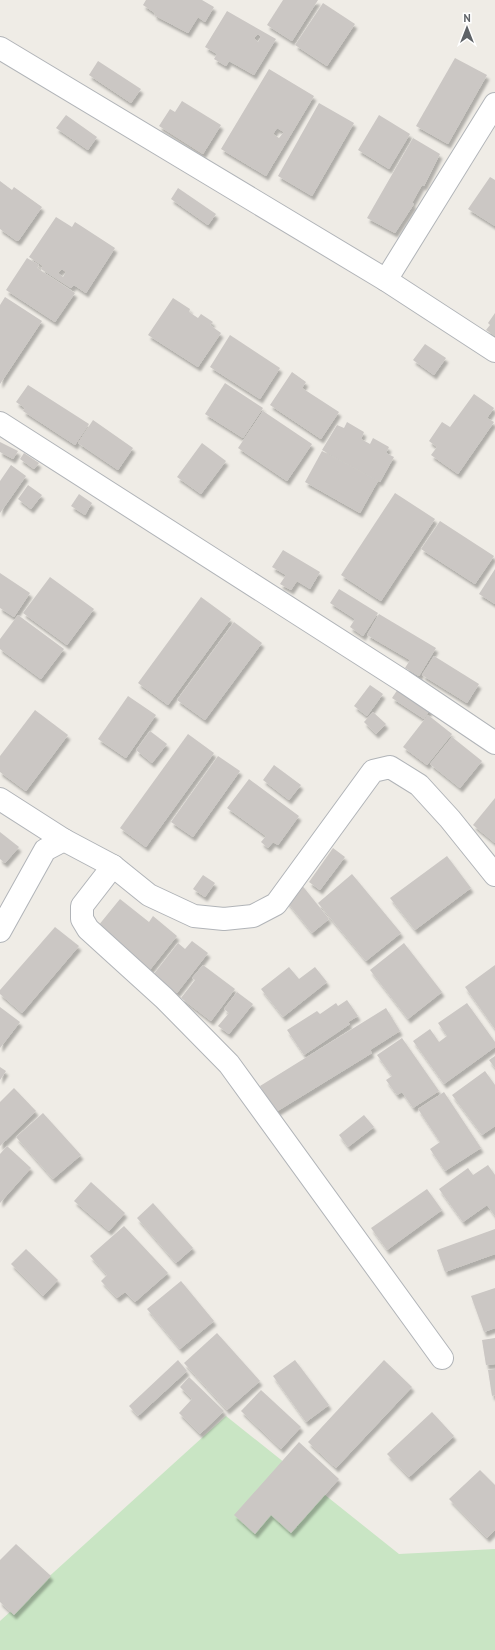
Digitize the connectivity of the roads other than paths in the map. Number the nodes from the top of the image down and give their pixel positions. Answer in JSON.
{"nodes":[{"id":1,"x":0,"y":48,"type":"edge"},
{"id":2,"x":495,"y":104,"type":"edge"},
{"id":3,"x":386,"y":280,"type":"junction"},
{"id":4,"x":495,"y":351,"type":"edge"},
{"id":5,"x":0,"y":423,"type":"edge"},
{"id":6,"x":495,"y":743,"type":"edge"},
{"id":7,"x":0,"y":799,"type":"edge"},
{"id":8,"x":64,"y":840,"type":"junction"},
{"id":9,"x":113,"y":866,"type":"junction"},
{"id":10,"x":495,"y":875,"type":"edge"},
{"id":11,"x":0,"y":932,"type":"edge"},
{"id":12,"x":442,"y":1358,"type":"dead end"}],
"edges":[{"from":1,"to":3,"type":"street"},
{"from":2,"to":3,"type":"street"},
{"from":3,"to":4,"type":"street"},
{"from":5,"to":6,"type":"street"},
{"from":7,"to":8,"type":"street"},
{"from":8,"to":9,"type":"street"},
{"from":8,"to":11,"type":"street"},
{"from":9,"to":10,"type":"street"},
{"from":9,"to":12,"type":"street"}]}
